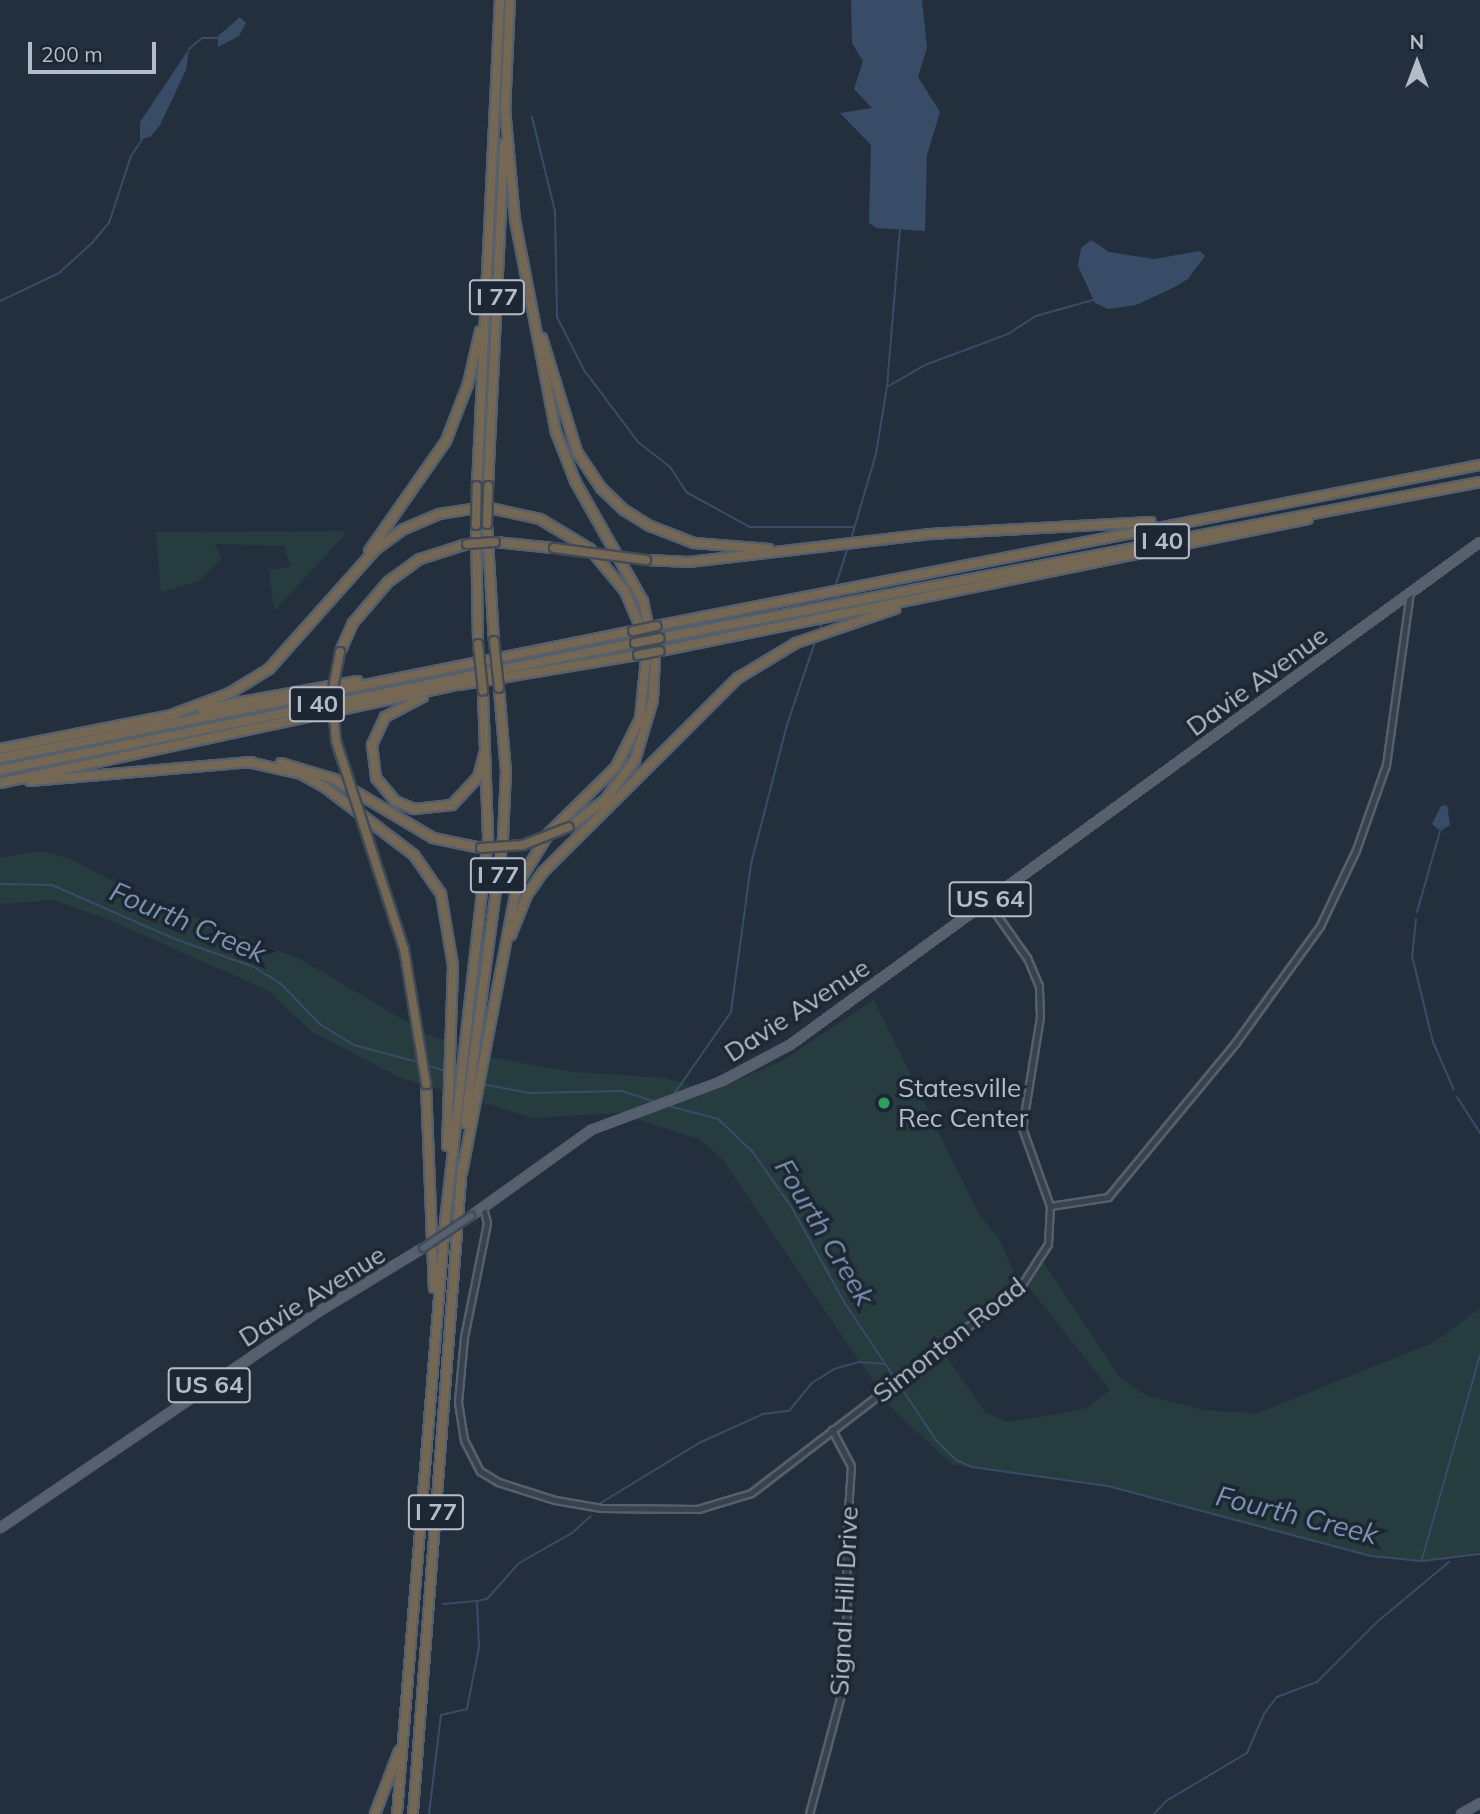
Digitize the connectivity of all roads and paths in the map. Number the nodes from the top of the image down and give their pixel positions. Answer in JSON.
{"nodes":[{"id":1,"x":500,"y":0,"type":"edge"},
{"id":2,"x":510,"y":0,"type":"edge"},
{"id":3,"x":505,"y":108,"type":"junction"},
{"id":4,"x":526,"y":280,"type":"junction"},
{"id":5,"x":485,"y":304,"type":"junction"},
{"id":6,"x":1480,"y":465,"type":"edge"},
{"id":7,"x":1480,"y":482,"type":"edge"},
{"id":8,"x":1427,"y":492,"type":"junction"},
{"id":9,"x":1223,"y":513,"type":"junction"},
{"id":10,"x":1480,"y":542,"type":"edge"},
{"id":11,"x":803,"y":549,"type":"junction"},
{"id":12,"x":1026,"y":579,"type":"junction"},
{"id":13,"x":338,"y":591,"type":"junction"},
{"id":14,"x":1410,"y":593,"type":"junction"},
{"id":15,"x":415,"y":674,"type":"junction"},
{"id":16,"x":458,"y":685,"type":"junction"},
{"id":17,"x":171,"y":715,"type":"junction"},
{"id":18,"x":486,"y":733,"type":"junction"},
{"id":19,"x":0,"y":749,"type":"edge"},
{"id":20,"x":0,"y":758,"type":"edge"},
{"id":21,"x":248,"y":762,"type":"junction"},
{"id":22,"x":0,"y":770,"type":"edge"},
{"id":23,"x":0,"y":783,"type":"edge"},
{"id":24,"x":987,"y":901,"type":"junction"},
{"id":25,"x":500,"y":975,"type":"junction"},
{"id":26,"x":453,"y":1095,"type":"junction"},
{"id":27,"x":470,"y":1101,"type":"junction"},
{"id":28,"x":1051,"y":1206,"type":"junction"},
{"id":29,"x":483,"y":1207,"type":"junction"},
{"id":30,"x":435,"y":1331,"type":"junction"},
{"id":31,"x":832,"y":1430,"type":"junction"},
{"id":32,"x":0,"y":1528,"type":"edge"},
{"id":33,"x":402,"y":1742,"type":"junction"},
{"id":34,"x":1480,"y":1803,"type":"edge"},
{"id":35,"x":376,"y":1814,"type":"edge"},
{"id":36,"x":397,"y":1814,"type":"edge"},
{"id":37,"x":413,"y":1814,"type":"edge"},
{"id":38,"x":809,"y":1814,"type":"edge"},
{"id":39,"x":1461,"y":1814,"type":"edge"}],
"edges":[{"from":1,"to":5,"type":"highway","number":"I 77"},
{"from":2,"to":3,"type":"highway","number":"I 77"},
{"from":3,"to":4,"type":"highway"},
{"from":3,"to":27,"type":"highway","number":"I 77","bridge":true},
{"from":4,"to":11,"type":"highway"},
{"from":4,"to":21,"type":"highway","bridge":true},
{"from":5,"to":13,"type":"highway"},
{"from":5,"to":18,"type":"highway","number":"I 77","bridge":true},
{"from":6,"to":9,"type":"highway","number":"I 40"},
{"from":7,"to":8,"type":"highway","number":"I 40"},
{"from":8,"to":12,"type":"highway"},
{"from":8,"to":22,"type":"highway","number":"I 40","bridge":true},
{"from":9,"to":11,"type":"highway"},
{"from":9,"to":15,"type":"highway","number":"I 40","bridge":true},
{"from":10,"to":14,"type":"main road","name":"Davie Avenue","number":"US 64"},
{"from":11,"to":30,"type":"highway","bridge":true},
{"from":12,"to":16,"type":"highway","bridge":true},
{"from":12,"to":25,"type":"highway"},
{"from":13,"to":17,"type":"highway"},
{"from":13,"to":25,"type":"highway"},
{"from":14,"to":24,"type":"main road","name":"Davie Avenue","number":"US 64"},
{"from":14,"to":28,"type":"street"},
{"from":15,"to":17,"type":"highway"},
{"from":15,"to":20,"type":"highway","number":"I 40"},
{"from":16,"to":18,"type":"highway"},
{"from":16,"to":23,"type":"highway"},
{"from":17,"to":19,"type":"highway"},
{"from":18,"to":26,"type":"highway","number":"I 77"},
{"from":21,"to":23,"type":"highway"},
{"from":21,"to":26,"type":"highway"},
{"from":24,"to":28,"type":"street"},
{"from":24,"to":29,"type":"main road","name":"Davie Avenue","number":"US 64"},
{"from":25,"to":27,"type":"highway"},
{"from":26,"to":30,"type":"highway","number":"I 77"},
{"from":27,"to":37,"type":"highway","number":"I 77"},
{"from":28,"to":31,"type":"street","name":"Simonton Road"},
{"from":29,"to":31,"type":"street","name":"Simonton Road"},
{"from":29,"to":32,"type":"main road","name":"Davie Avenue","number":"US 64","bridge":true},
{"from":30,"to":33,"type":"highway","number":"I 77"},
{"from":31,"to":38,"type":"street","name":"Signal Hill Drive"},
{"from":33,"to":35,"type":"highway"},
{"from":33,"to":36,"type":"highway","number":"I 77"},
{"from":34,"to":39,"type":"main road"}]}
